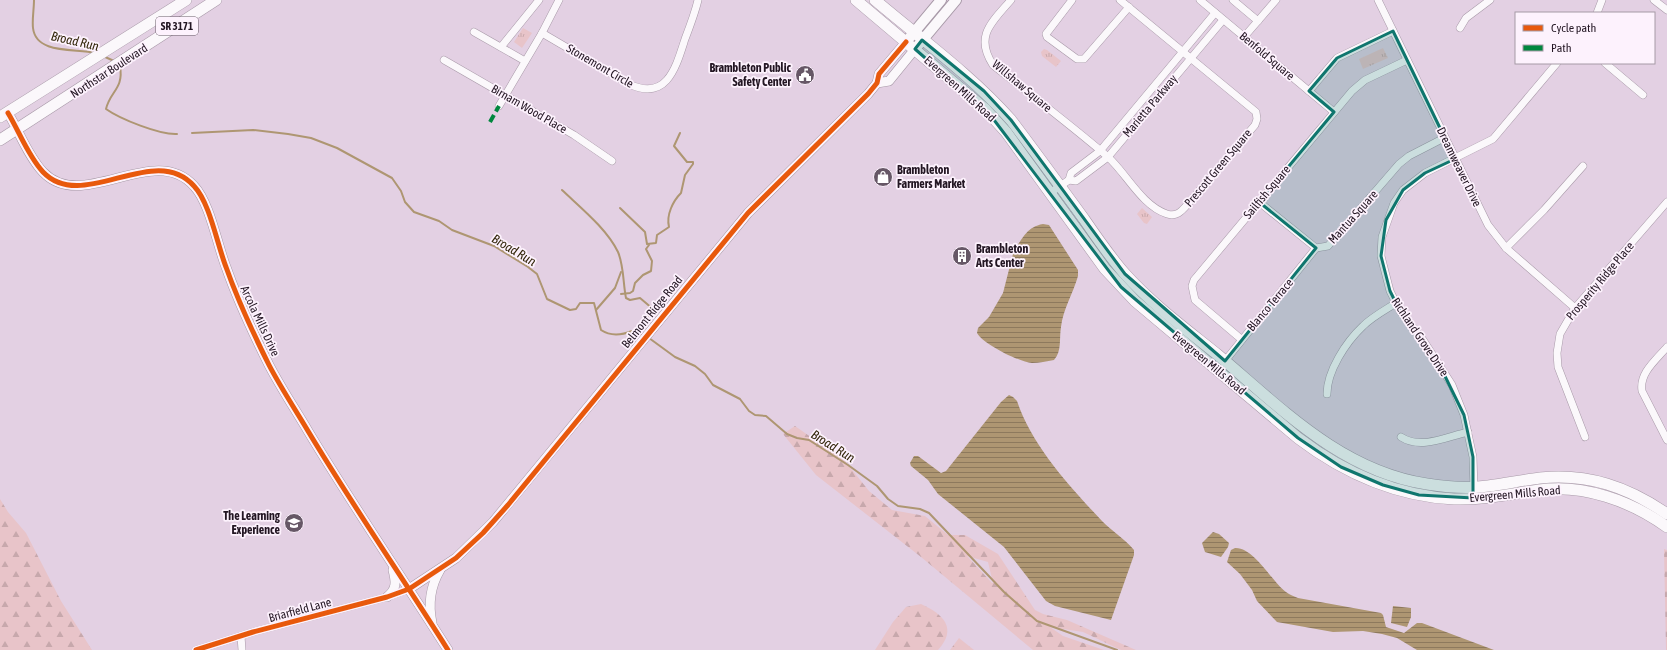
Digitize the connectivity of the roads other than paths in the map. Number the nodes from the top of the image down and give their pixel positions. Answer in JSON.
{"nodes":[{"id":1,"x":186,"y":0,"type":"edge"},
{"id":2,"x":216,"y":0,"type":"edge"},
{"id":3,"x":539,"y":0,"type":"edge"},
{"id":4,"x":559,"y":0,"type":"edge"},
{"id":5,"x":698,"y":0,"type":"edge"},
{"id":6,"x":856,"y":0,"type":"edge"},
{"id":7,"x":875,"y":0,"type":"edge"},
{"id":8,"x":941,"y":0,"type":"edge"},
{"id":9,"x":956,"y":0,"type":"edge"},
{"id":10,"x":1011,"y":0,"type":"edge"},
{"id":11,"x":1072,"y":0,"type":"edge"},
{"id":12,"x":1120,"y":0,"type":"edge"},
{"id":13,"x":1200,"y":0,"type":"edge"},
{"id":14,"x":1233,"y":0,"type":"edge"},
{"id":15,"x":1276,"y":0,"type":"edge"},
{"id":16,"x":1378,"y":0,"type":"edge"},
{"id":17,"x":1490,"y":0,"type":"edge"},
{"id":18,"x":1602,"y":0,"type":"edge"},
{"id":19,"x":1654,"y":0,"type":"edge"},
{"id":20,"x":1129,"y":7,"type":"junction"},
{"id":21,"x":1667,"y":10,"type":"edge"},
{"id":22,"x":1597,"y":12,"type":"edge"},
{"id":23,"x":1215,"y":13,"type":"junction"},
{"id":24,"x":1223,"y":20,"type":"junction"},
{"id":25,"x":1258,"y":21,"type":"junction"},
{"id":26,"x":1460,"y":28,"type":"dead end"},
{"id":27,"x":474,"y":32,"type":"dead end"},
{"id":28,"x":914,"y":32,"type":"junction"},
{"id":29,"x":1393,"y":32,"type":"junction"},
{"id":30,"x":542,"y":33,"type":"junction"},
{"id":31,"x":1244,"y":37,"type":"junction"},
{"id":32,"x":922,"y":40,"type":"junction"},
{"id":33,"x":906,"y":42,"type":"junction"},
{"id":34,"x":501,"y":47,"type":"junction"},
{"id":35,"x":915,"y":49,"type":"junction"},
{"id":36,"x":1183,"y":52,"type":"junction"},
{"id":37,"x":1191,"y":58,"type":"junction"},
{"id":38,"x":444,"y":60,"type":"dead end"},
{"id":39,"x":1407,"y":60,"type":"junction"},
{"id":40,"x":525,"y":61,"type":"junction"},
{"id":41,"x":1556,"y":64,"type":"edge"},
{"id":42,"x":1606,"y":64,"type":"edge"},
{"id":43,"x":877,"y":82,"type":"junction"},
{"id":44,"x":1309,"y":91,"type":"junction"},
{"id":45,"x":506,"y":95,"type":"junction"},
{"id":46,"x":1644,"y":95,"type":"dead end"},
{"id":47,"x":499,"y":106,"type":"dead end"},
{"id":48,"x":1334,"y":112,"type":"junction"},
{"id":49,"x":4,"y":115,"type":"edge"},
{"id":50,"x":18,"y":128,"type":"junction"},
{"id":51,"x":1444,"y":138,"type":"junction"},
{"id":52,"x":0,"y":140,"type":"edge"},
{"id":53,"x":1100,"y":151,"type":"junction"},
{"id":54,"x":1108,"y":157,"type":"junction"},
{"id":55,"x":1454,"y":159,"type":"junction"},
{"id":56,"x":612,"y":161,"type":"dead end"},
{"id":57,"x":1583,"y":166,"type":"dead end"},
{"id":58,"x":1064,"y":183,"type":"junction"},
{"id":59,"x":1050,"y":194,"type":"junction"},
{"id":60,"x":1260,"y":202,"type":"junction"},
{"id":61,"x":1667,"y":202,"type":"edge"},
{"id":62,"x":1316,"y":248,"type":"junction"},
{"id":63,"x":1506,"y":248,"type":"junction"},
{"id":64,"x":1396,"y":303,"type":"junction"},
{"id":65,"x":1576,"y":308,"type":"junction"},
{"id":66,"x":1241,"y":339,"type":"junction"},
{"id":67,"x":1667,"y":348,"type":"edge"},
{"id":68,"x":1225,"y":362,"type":"junction"},
{"id":69,"x":1327,"y":394,"type":"dead end"},
{"id":70,"x":1468,"y":432,"type":"junction"},
{"id":71,"x":1402,"y":437,"type":"dead end"},
{"id":72,"x":1585,"y":438,"type":"dead end"},
{"id":73,"x":1667,"y":440,"type":"edge"},
{"id":74,"x":1474,"y":493,"type":"junction"},
{"id":75,"x":1667,"y":514,"type":"edge"},
{"id":76,"x":1667,"y":527,"type":"edge"},
{"id":77,"x":392,"y":563,"type":"junction"},
{"id":78,"x":441,"y":569,"type":"junction"},
{"id":79,"x":409,"y":589,"type":"junction"},
{"id":80,"x":387,"y":597,"type":"junction"},
{"id":81,"x":433,"y":626,"type":"junction"},
{"id":82,"x":241,"y":636,"type":"junction"},
{"id":83,"x":196,"y":650,"type":"edge"},
{"id":84,"x":242,"y":650,"type":"edge"},
{"id":85,"x":448,"y":650,"type":"edge"}],
"edges":[{"from":1,"to":49,"type":"main road","name":"Northstar Boulevard","number":"SR 3171"},
{"from":2,"to":50,"type":"main road","name":"Northstar Boulevard","number":"SR 3171"},
{"from":3,"to":34,"type":"street"},
{"from":4,"to":30,"type":"street"},
{"from":5,"to":30,"type":"street","name":"Stonemont Circle"},
{"from":6,"to":33,"type":"main road","name":"Evergreen Mills Road"},
{"from":7,"to":28,"type":"main road","name":"Evergreen Mills Road"},
{"from":8,"to":28,"type":"main road","name":"Belmont Ridge Road"},
{"from":9,"to":32,"type":"main road"},
{"from":10,"to":53,"type":"street","name":"Willshaw Square"},
{"from":11,"to":20,"type":"street"},
{"from":12,"to":20,"type":"street"},
{"from":13,"to":23,"type":"street","name":"Benfold Square"},
{"from":14,"to":25,"type":"street"},
{"from":15,"to":25,"type":"street"},
{"from":16,"to":29,"type":"street","name":"Dreamweaver Drive"},
{"from":17,"to":26,"type":"street"},
{"from":18,"to":22,"type":"street"},
{"from":19,"to":21,"type":"street"},
{"from":20,"to":36,"type":"street"},
{"from":23,"to":24,"type":"street","name":"Benfold Square"},
{"from":23,"to":36,"type":"street","name":"Marietta Parkway"},
{"from":24,"to":31,"type":"street","name":"Benfold Square"},
{"from":24,"to":37,"type":"street","name":"Marietta Parkway"},
{"from":25,"to":31,"type":"street"},
{"from":27,"to":34,"type":"street"},
{"from":28,"to":32,"type":"main road","name":"Evergreen Mills Road"},
{"from":28,"to":33,"type":"main road","name":"Belmont Ridge Road"},
{"from":29,"to":39,"type":"street","name":"Dreamweaver Drive"},
{"from":29,"to":44,"type":"street"},
{"from":30,"to":40,"type":"street"},
{"from":31,"to":44,"type":"street","name":"Benfold Square"},
{"from":32,"to":35,"type":"main road"},
{"from":32,"to":58,"type":"main road","name":"Evergreen Mills Road"},
{"from":33,"to":35,"type":"main road","name":"Evergreen Mills Road"},
{"from":33,"to":43,"type":"street","name":"Belmont Ridge Road"},
{"from":34,"to":40,"type":"street"},
{"from":35,"to":43,"type":"street"},
{"from":35,"to":59,"type":"main road","name":"Evergreen Mills Road"},
{"from":36,"to":37,"type":"street"},
{"from":36,"to":53,"type":"street","name":"Marietta Parkway"},
{"from":37,"to":54,"type":"street","name":"Marietta Parkway"},
{"from":37,"to":54,"type":"street","name":"Prescott Green Square"},
{"from":38,"to":45,"type":"street","name":"Birnam Wood Place"},
{"from":39,"to":48,"type":"street","name":"Sailfish Square"},
{"from":39,"to":51,"type":"street","name":"Dreamweaver Drive"},
{"from":40,"to":45,"type":"street"},
{"from":41,"to":55,"type":"street","name":"Richland Grove Drive"},
{"from":42,"to":46,"type":"street"},
{"from":43,"to":78,"type":"street","name":"Belmont Ridge Road"},
{"from":44,"to":48,"type":"street","name":"Benfold Square"},
{"from":45,"to":47,"type":"street"},
{"from":45,"to":56,"type":"street","name":"Birnam Wood Place"},
{"from":48,"to":60,"type":"street","name":"Sailfish Square"},
{"from":49,"to":50,"type":"street","name":"Arcola Mills Drive"},
{"from":50,"to":52,"type":"main road","name":"Northstar Boulevard","number":"SR 3171"},
{"from":50,"to":77,"type":"street","name":"Arcola Mills Drive"},
{"from":51,"to":55,"type":"street","name":"Dreamweaver Drive"},
{"from":51,"to":62,"type":"street","name":"Mantua Square"},
{"from":53,"to":54,"type":"street","name":"Willshaw Square"},
{"from":53,"to":58,"type":"street","name":"Marietta Parkway"},
{"from":54,"to":58,"type":"street","name":"Marietta Parkway"},
{"from":55,"to":63,"type":"street","name":"Dreamweaver Drive"},
{"from":55,"to":64,"type":"street","name":"Richland Grove Drive"},
{"from":57,"to":63,"type":"street"},
{"from":58,"to":59,"type":"street","name":"Marietta Parkway"},
{"from":58,"to":68,"type":"main road","name":"Evergreen Mills Road"},
{"from":59,"to":74,"type":"main road","name":"Evergreen Mills Road"},
{"from":60,"to":62,"type":"street","name":"Mantua Square"},
{"from":60,"to":66,"type":"street","name":"Sailfish Square"},
{"from":61,"to":65,"type":"street","name":"Prosperity Ridge Place"},
{"from":62,"to":66,"type":"street","name":"Blanco Terrace"},
{"from":63,"to":65,"type":"street","name":"Dreamweaver Drive"},
{"from":64,"to":69,"type":"street"},
{"from":64,"to":70,"type":"street","name":"Richland Grove Drive"},
{"from":65,"to":72,"type":"street","name":"Prosperity Ridge Place"},
{"from":66,"to":68,"type":"street","name":"Blanco Terrace"},
{"from":67,"to":73,"type":"street"},
{"from":68,"to":74,"type":"main road","name":"Evergreen Mills Road"},
{"from":70,"to":71,"type":"street"},
{"from":70,"to":74,"type":"street","name":"Richland Grove Drive"},
{"from":74,"to":75,"type":"main road","name":"Evergreen Mills Road"},
{"from":74,"to":76,"type":"main road","name":"Evergreen Mills Road"},
{"from":77,"to":79,"type":"street","name":"Arcola Mills Drive"},
{"from":77,"to":80,"type":"street"},
{"from":78,"to":79,"type":"street","name":"Belmont Ridge Road"},
{"from":78,"to":81,"type":"street"},
{"from":79,"to":80,"type":"street","name":"Briarfield Lane"},
{"from":79,"to":81,"type":"street","name":"Arcola Mills Drive"},
{"from":80,"to":82,"type":"street","name":"Briarfield Lane"},
{"from":81,"to":85,"type":"street","name":"Arcola Mills Drive"},
{"from":82,"to":83,"type":"street","name":"Briarfield Lane"},
{"from":82,"to":84,"type":"street"}]}
